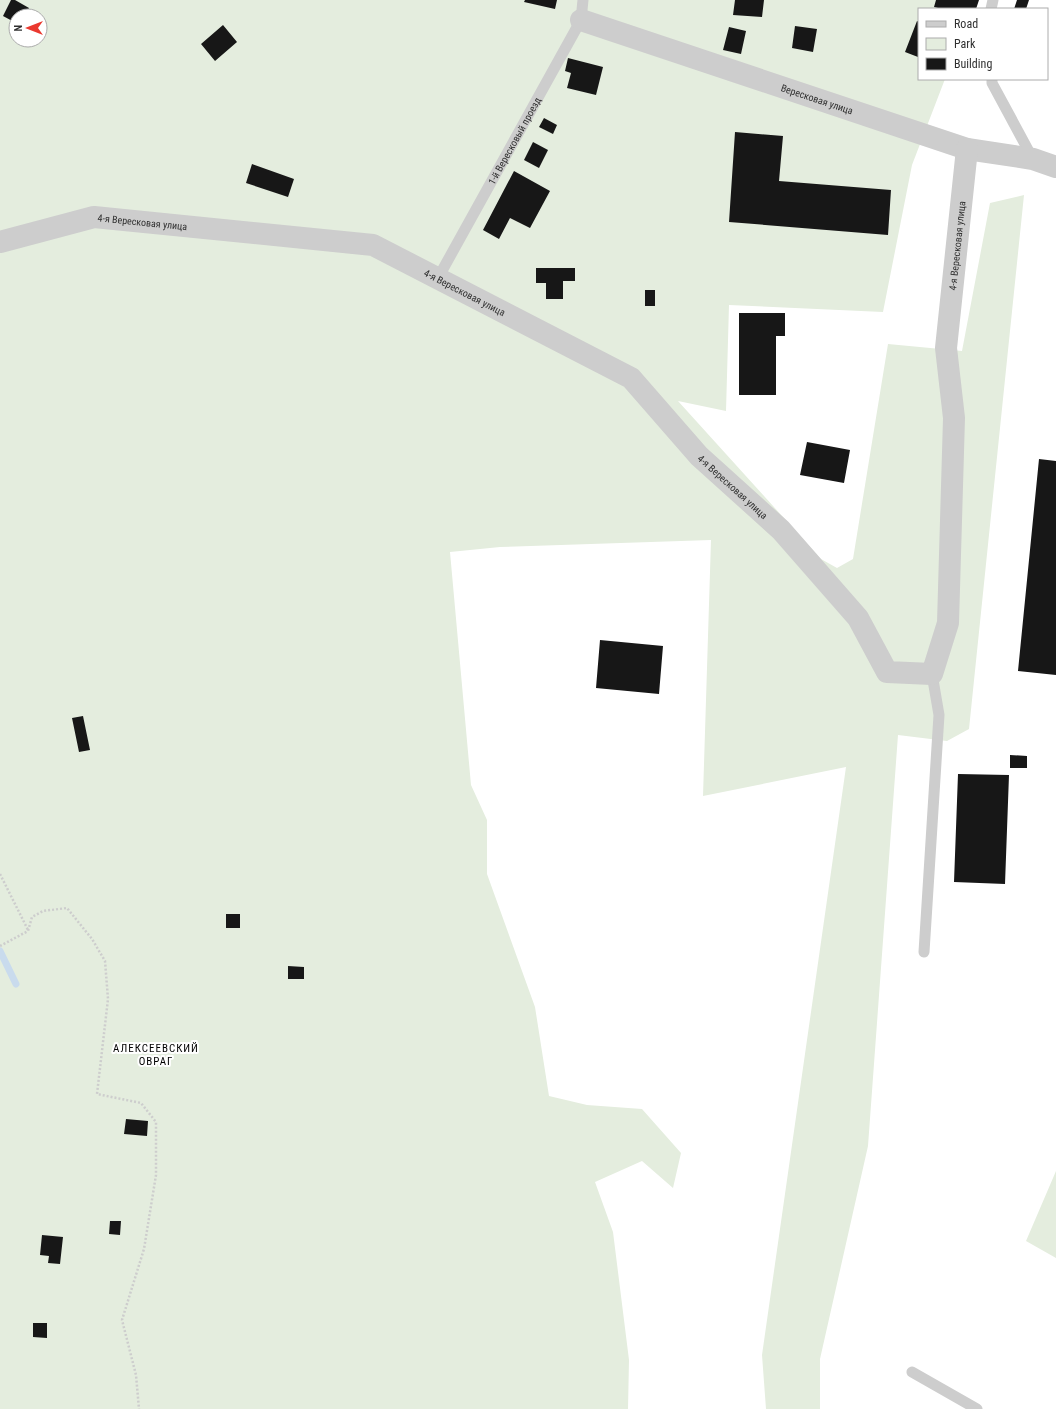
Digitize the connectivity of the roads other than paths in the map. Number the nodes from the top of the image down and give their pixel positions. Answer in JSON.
{"nodes":[{"id":1,"x":582,"y":10,"type":"edge"},
{"id":2,"x":992,"y":80,"type":"edge"},
{"id":3,"x":967,"y":149,"type":"junction"},
{"id":4,"x":1033,"y":159,"type":"junction"},
{"id":5,"x":1056,"y":167,"type":"edge"},
{"id":6,"x":0,"y":242,"type":"edge"},
{"id":7,"x":438,"y":278,"type":"junction"},
{"id":8,"x":932,"y":674,"type":"junction"},
{"id":9,"x":924,"y":952,"type":"dead end"},
{"id":10,"x":912,"y":1372,"type":"dead end"},
{"id":11,"x":977,"y":1409,"type":"edge"}],
"edges":[{"from":1,"to":3,"type":"street","name":"Вересковая улица"},
{"from":1,"to":7,"type":"lane","name":"1-й Вересковый проезд"},
{"from":2,"to":4,"type":"lane"},
{"from":3,"to":4,"type":"street","name":"Вересковая улица"},
{"from":3,"to":8,"type":"street","name":"4-я Вересковая улица"},
{"from":4,"to":5,"type":"street","name":"Вересковая улица"},
{"from":6,"to":7,"type":"street","name":"4-я Вересковая улица"},
{"from":7,"to":8,"type":"street","name":"4-я Вересковая улица"},
{"from":8,"to":9,"type":"lane"},
{"from":10,"to":11,"type":"lane"}]}
